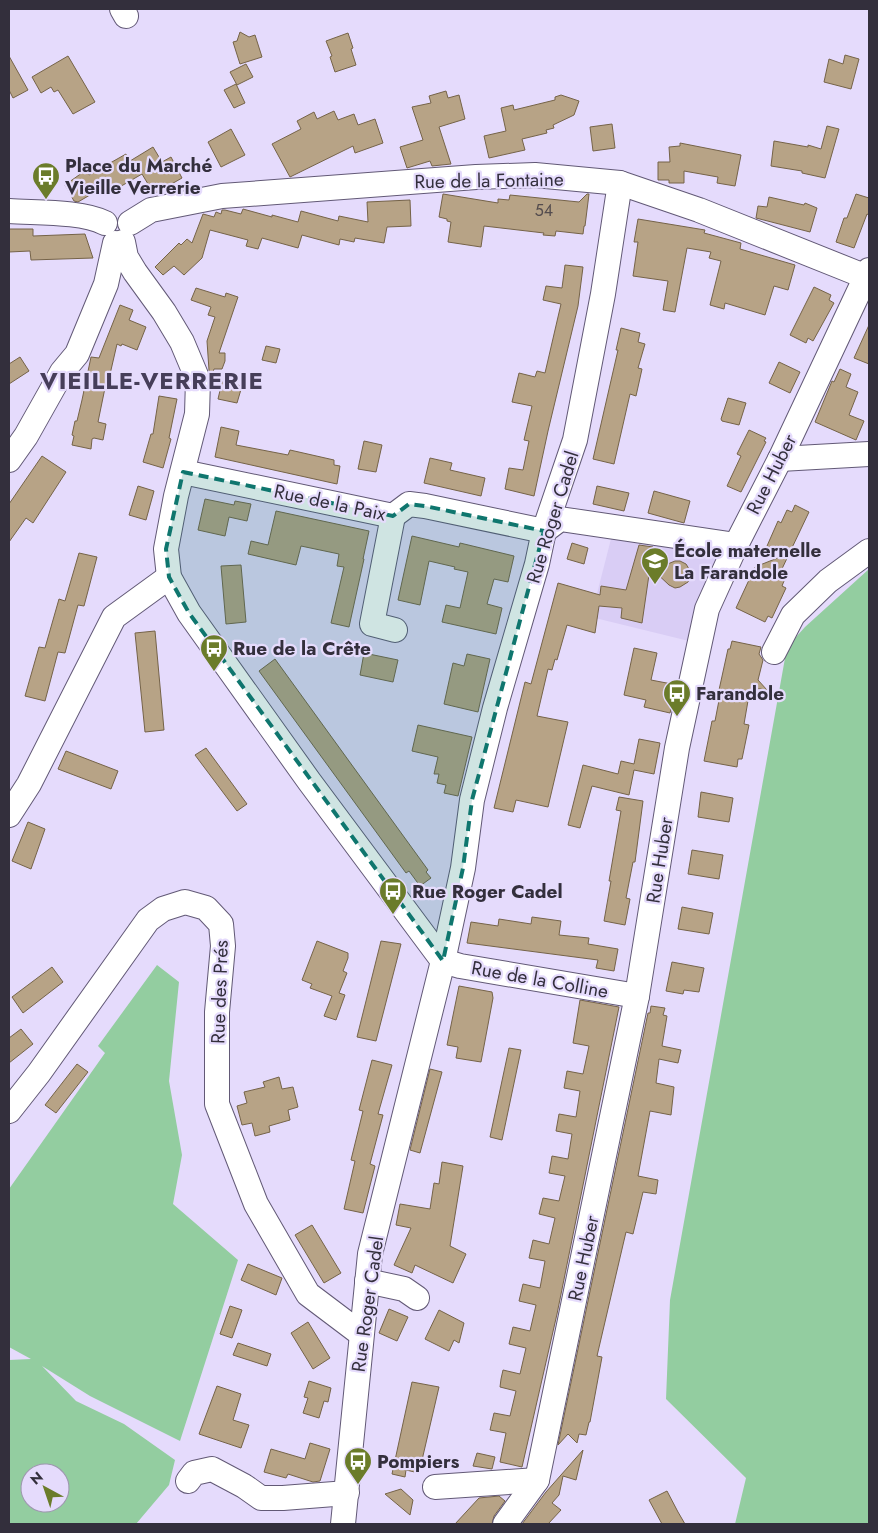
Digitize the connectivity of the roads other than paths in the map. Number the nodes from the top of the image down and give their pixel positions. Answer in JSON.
{"nodes":[{"id":1,"x":620,"y":183,"type":"junction"},
{"id":2,"x":9,"y":211,"type":"edge"},
{"id":3,"x":118,"y":233,"type":"junction"},
{"id":4,"x":868,"y":275,"type":"edge"},
{"id":5,"x":869,"y":454,"type":"edge"},
{"id":6,"x":780,"y":458,"type":"junction"},
{"id":7,"x":9,"y":460,"type":"edge"},
{"id":8,"x":183,"y":472,"type":"junction"},
{"id":9,"x":393,"y":516,"type":"junction"},
{"id":10,"x":544,"y":531,"type":"junction"},
{"id":11,"x":736,"y":545,"type":"junction"},
{"id":12,"x":869,"y":551,"type":"edge"},
{"id":13,"x":169,"y":577,"type":"junction"},
{"id":14,"x":395,"y":630,"type":"dead end"},
{"id":15,"x":774,"y":652,"type":"dead end"},
{"id":16,"x":9,"y":815,"type":"edge"},
{"id":17,"x":443,"y":961,"type":"junction"},
{"id":18,"x":637,"y":996,"type":"junction"},
{"id":19,"x":9,"y":1112,"type":"edge"},
{"id":20,"x":367,"y":1281,"type":"junction"},
{"id":21,"x":417,"y":1298,"type":"dead end"},
{"id":22,"x":361,"y":1334,"type":"junction"},
{"id":23,"x":537,"y":1480,"type":"junction"},
{"id":24,"x":188,"y":1481,"type":"dead end"},
{"id":25,"x":435,"y":1487,"type":"dead end"},
{"id":26,"x":347,"y":1493,"type":"junction"},
{"id":27,"x":343,"y":1524,"type":"edge"},
{"id":28,"x":505,"y":1524,"type":"edge"}],
"edges":[{"from":1,"to":3,"type":"street","name":"Rue de la Fontaine"},
{"from":1,"to":4,"type":"street","name":"Rue de la Fontaine"},
{"from":1,"to":10,"type":"street","name":"Rue Roger Cadel"},
{"from":2,"to":3,"type":"street"},
{"from":3,"to":7,"type":"street"},
{"from":3,"to":8,"type":"street"},
{"from":4,"to":6,"type":"street","name":"Rue Huber"},
{"from":5,"to":6,"type":"street"},
{"from":6,"to":11,"type":"street","name":"Rue Huber"},
{"from":8,"to":9,"type":"street","name":"Rue de la Paix"},
{"from":8,"to":13,"type":"street"},
{"from":9,"to":10,"type":"street","name":"Rue de la Paix"},
{"from":9,"to":14,"type":"street"},
{"from":10,"to":11,"type":"street"},
{"from":10,"to":17,"type":"street","name":"Rue Roger Cadel"},
{"from":11,"to":18,"type":"street","name":"Rue Huber"},
{"from":12,"to":15,"type":"street"},
{"from":13,"to":16,"type":"street"},
{"from":13,"to":17,"type":"street"},
{"from":17,"to":18,"type":"street","name":"Rue de la Colline"},
{"from":17,"to":20,"type":"street","name":"Rue Roger Cadel"},
{"from":18,"to":23,"type":"street","name":"Rue Huber"},
{"from":19,"to":22,"type":"street","name":"Rue des Prés"},
{"from":20,"to":21,"type":"street"},
{"from":20,"to":22,"type":"street","name":"Rue Roger Cadel"},
{"from":22,"to":26,"type":"street","name":"Rue Roger Cadel"},
{"from":23,"to":25,"type":"street"},
{"from":23,"to":28,"type":"street","name":"Rue Huber"},
{"from":24,"to":26,"type":"street"},
{"from":26,"to":27,"type":"street","name":"Rue Roger Cadel"}]}
